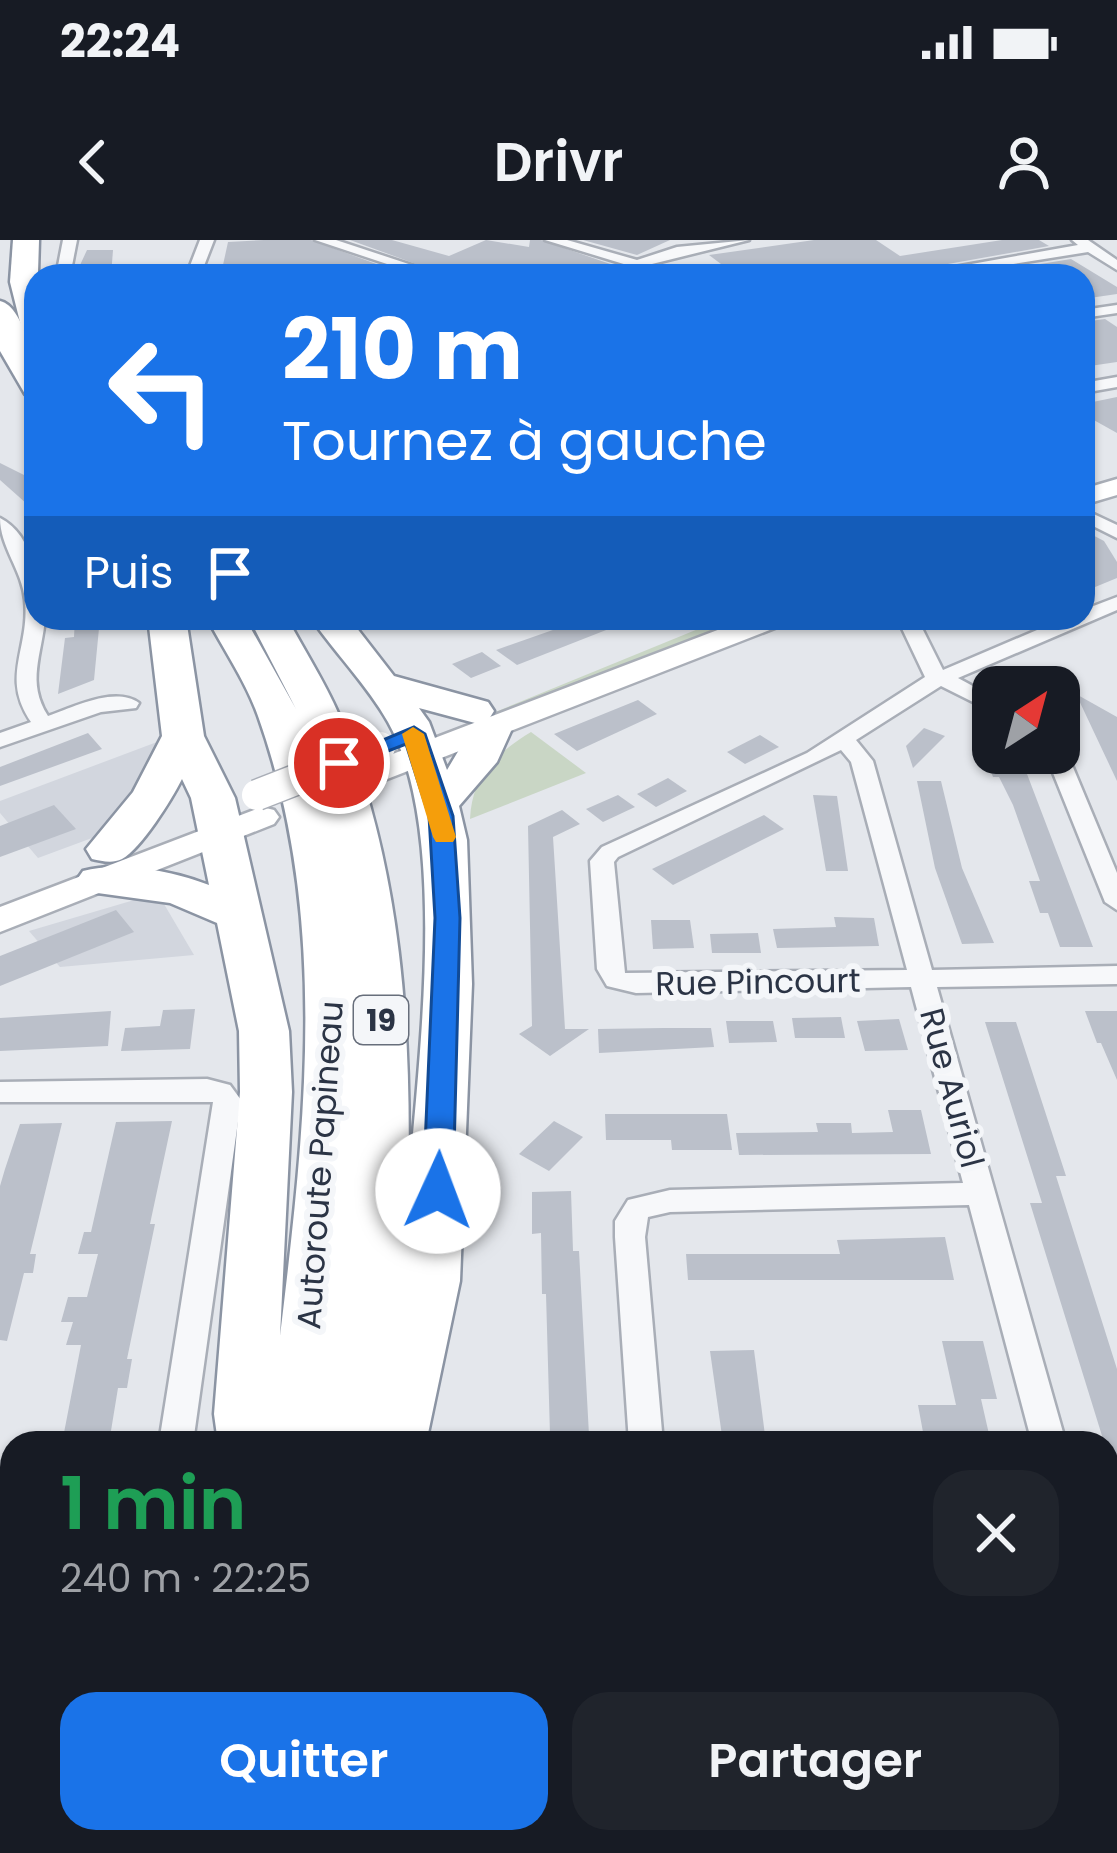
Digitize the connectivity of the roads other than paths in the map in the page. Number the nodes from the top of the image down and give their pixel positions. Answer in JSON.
{"nodes":[{"id":1,"x":322,"y":240,"type":"edge"},
{"id":2,"x":552,"y":240,"type":"edge"},
{"id":3,"x":742,"y":240,"type":"edge"},
{"id":4,"x":714,"y":242,"type":"edge"},
{"id":5,"x":1083,"y":244,"type":"edge"},
{"id":6,"x":399,"y":264,"type":"edge"},
{"id":7,"x":638,"y":264,"type":"joint"},
{"id":8,"x":975,"y":264,"type":"edge"},
{"id":9,"x":1117,"y":266,"type":"edge"},
{"id":10,"x":0,"y":309,"type":"edge"},
{"id":11,"x":24,"y":339,"type":"edge"},
{"id":12,"x":0,"y":523,"type":"edge"},
{"id":13,"x":24,"y":566,"type":"edge"},
{"id":14,"x":34,"y":630,"type":"edge"},
{"id":15,"x":170,"y":630,"type":"edge"},
{"id":16,"x":233,"y":630,"type":"edge"},
{"id":17,"x":275,"y":630,"type":"edge"},
{"id":18,"x":340,"y":630,"type":"edge"},
{"id":19,"x":680,"y":630,"type":"edge"},
{"id":20,"x":741,"y":630,"type":"edge"},
{"id":21,"x":912,"y":630,"type":"edge"},
{"id":22,"x":1054,"y":630,"type":"edge"},
{"id":23,"x":940,"y":678,"type":"junction"},
{"id":24,"x":384,"y":685,"type":"junction"},
{"id":25,"x":972,"y":695,"type":"edge"},
{"id":26,"x":128,"y":703,"type":"dead end"},
{"id":27,"x":482,"y":721,"type":"junction"},
{"id":28,"x":44,"y":725,"type":"junction"},
{"id":29,"x":183,"y":736,"type":"junction"},
{"id":30,"x":0,"y":740,"type":"edge"},
{"id":31,"x":844,"y":740,"type":"junction"},
{"id":32,"x":408,"y":761,"type":"junction"},
{"id":33,"x":1065,"y":774,"type":"edge"},
{"id":34,"x":238,"y":814,"type":"junction"},
{"id":35,"x":103,"y":865,"type":"junction"},
{"id":36,"x":0,"y":892,"type":"edge"},
{"id":37,"x":1117,"y":902,"type":"edge"},
{"id":38,"x":239,"y":915,"type":"junction"},
{"id":39,"x":0,"y":920,"type":"edge"},
{"id":40,"x":1117,"y":974,"type":"edge"},
{"id":41,"x":923,"y":979,"type":"junction"},
{"id":42,"x":0,"y":1092,"type":"edge"},
{"id":43,"x":981,"y":1194,"type":"junction"},
{"id":44,"x":178,"y":1431,"type":"edge"},
{"id":45,"x":248,"y":1431,"type":"edge"},
{"id":46,"x":300,"y":1431,"type":"edge"},
{"id":47,"x":364,"y":1431,"type":"edge"},
{"id":48,"x":397,"y":1431,"type":"edge"},
{"id":49,"x":645,"y":1431,"type":"edge"},
{"id":50,"x":1046,"y":1431,"type":"edge"}],
"edges":[{"from":1,"to":6,"type":"street"},
{"from":2,"to":7,"type":"street"},
{"from":3,"to":4,"type":"street"},
{"from":4,"to":7,"type":"street"},
{"from":5,"to":8,"type":"street"},
{"from":5,"to":9,"type":"street"},
{"from":10,"to":11,"type":"highway"},
{"from":12,"to":13,"type":"street"},
{"from":14,"to":28,"type":"street"},
{"from":15,"to":29,"type":"highway"},
{"from":16,"to":46,"type":"highway","name":"Autoroute Papineau","number":"19"},
{"from":17,"to":47,"type":"highway","name":"Autoroute Papineau","number":"19"},
{"from":18,"to":24,"type":"highway"},
{"from":19,"to":27,"type":"street"},
{"from":20,"to":27,"type":"street"},
{"from":21,"to":23,"type":"street"},
{"from":22,"to":23,"type":"street"},
{"from":23,"to":25,"type":"street"},
{"from":23,"to":31,"type":"street"},
{"from":24,"to":27,"type":"highway"},
{"from":24,"to":32,"type":"highway"},
{"from":26,"to":28,"type":"street"},
{"from":27,"to":32,"type":"street"},
{"from":27,"to":32,"type":"highway"},
{"from":28,"to":30,"type":"street"},
{"from":29,"to":34,"type":"highway"},
{"from":29,"to":35,"type":"highway"},
{"from":31,"to":41,"type":"street","name":"Rue Auriol"},
{"from":31,"to":41,"type":"street","name":"Rue Pincourt"},
{"from":32,"to":34,"type":"street"},
{"from":32,"to":48,"type":"highway"},
{"from":33,"to":37,"type":"street"},
{"from":34,"to":35,"type":"street"},
{"from":34,"to":38,"type":"highway"},
{"from":35,"to":36,"type":"street"},
{"from":35,"to":38,"type":"highway"},
{"from":35,"to":39,"type":"street"},
{"from":38,"to":45,"type":"highway"},
{"from":40,"to":41,"type":"street","name":"Rue Pincourt"},
{"from":41,"to":43,"type":"street","name":"Rue Auriol"},
{"from":42,"to":44,"type":"street"},
{"from":43,"to":49,"type":"street"},
{"from":43,"to":50,"type":"street","name":"Rue Auriol"}]}
